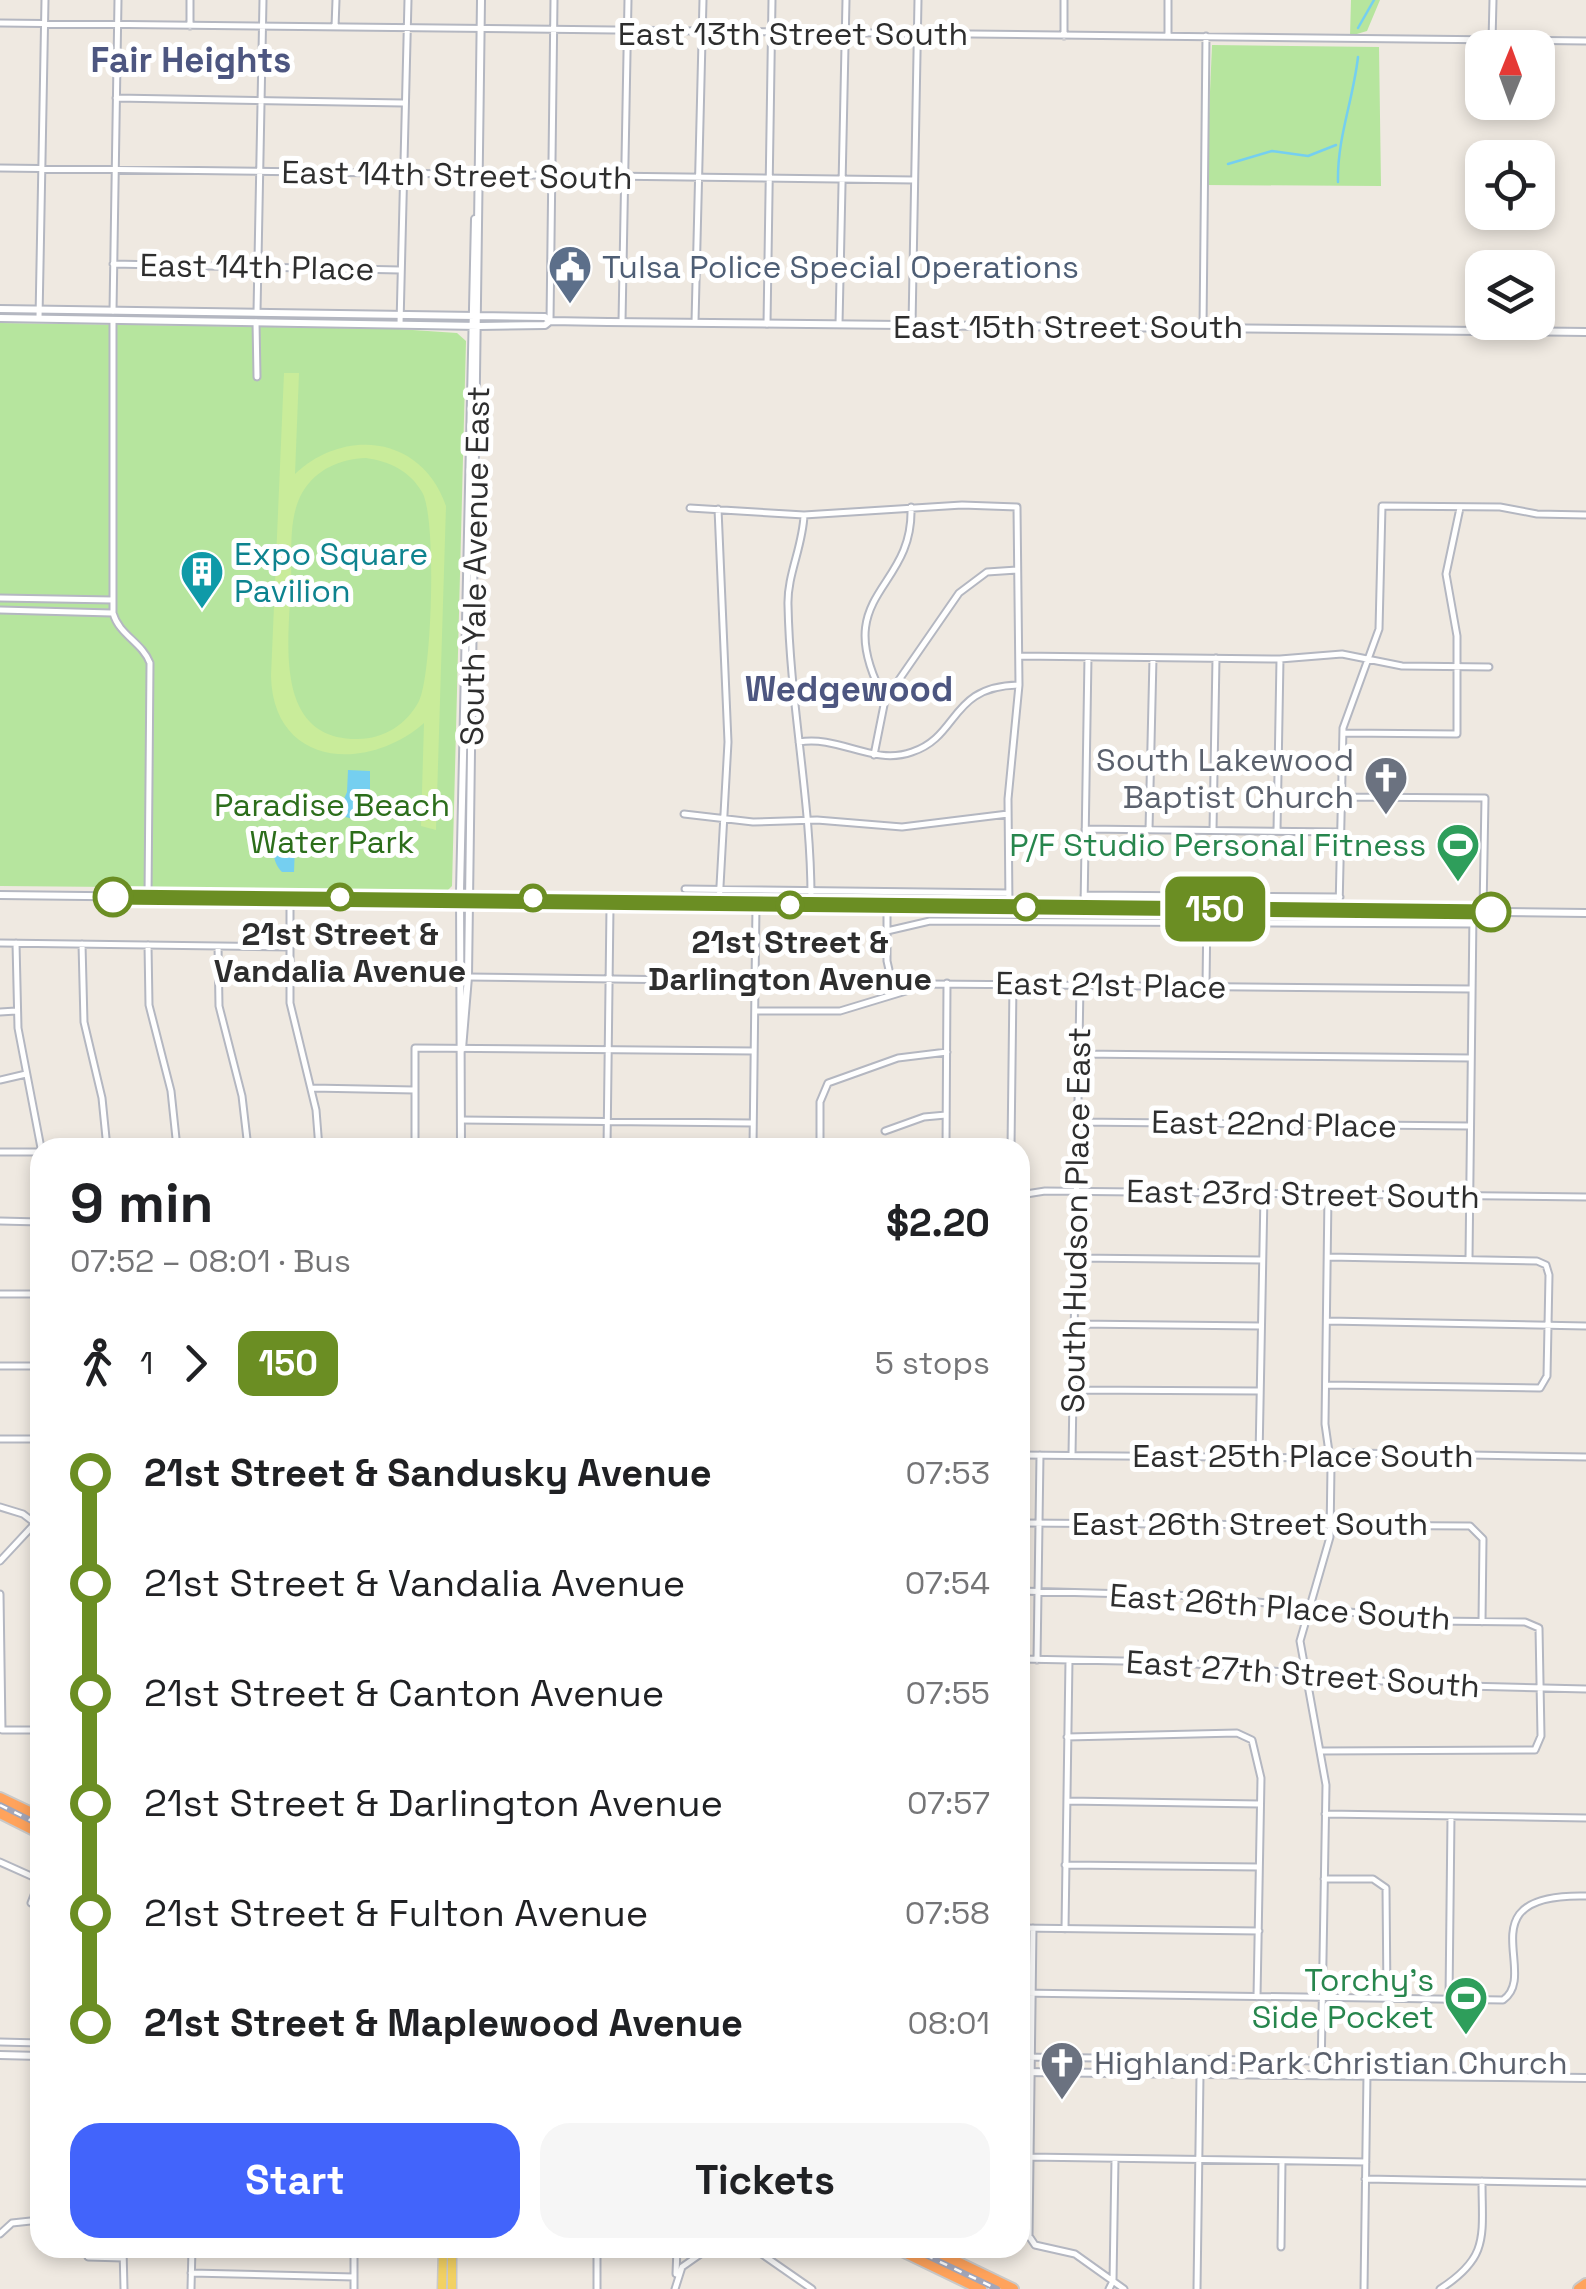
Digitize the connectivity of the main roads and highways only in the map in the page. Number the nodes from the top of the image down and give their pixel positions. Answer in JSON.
{"nodes":[{"id":1,"x":480,"y":0,"type":"edge"},
{"id":2,"x":2,"y":309,"type":"edge"},
{"id":3,"x":39,"y":314,"type":"junction"},
{"id":4,"x":0,"y":318,"type":"edge"},
{"id":5,"x":475,"y":321,"type":"junction"},
{"id":6,"x":1586,"y":332,"type":"edge"},
{"id":7,"x":468,"y":436,"type":"junction"},
{"id":8,"x":478,"y":436,"type":"junction"},
{"id":9,"x":466,"y":546,"type":"junction"},
{"id":10,"x":476,"y":546,"type":"junction"},
{"id":11,"x":470,"y":610,"type":"junction"},
{"id":12,"x":0,"y":895,"type":"edge"},
{"id":13,"x":464,"y":902,"type":"junction"},
{"id":14,"x":1586,"y":913,"type":"edge"},
{"id":15,"x":462,"y":1049,"type":"junction"},
{"id":16,"x":461,"y":1138,"type":"edge"},
{"id":17,"x":0,"y":1798,"type":"edge"},
{"id":18,"x":0,"y":1813,"type":"edge"},
{"id":19,"x":30,"y":1813,"type":"edge"},
{"id":20,"x":30,"y":1827,"type":"edge"},
{"id":21,"x":0,"y":2055,"type":"edge"},
{"id":22,"x":30,"y":2056,"type":"edge"},
{"id":23,"x":1030,"y":2070,"type":"edge"},
{"id":24,"x":1586,"y":2078,"type":"edge"},
{"id":25,"x":443,"y":2258,"type":"edge"},
{"id":26,"x":452,"y":2258,"type":"edge"},
{"id":27,"x":917,"y":2258,"type":"edge"},
{"id":28,"x":949,"y":2258,"type":"edge"},
{"id":29,"x":1586,"y":2284,"type":"edge"},
{"id":30,"x":442,"y":2289,"type":"edge"},
{"id":31,"x":452,"y":2289,"type":"edge"},
{"id":32,"x":981,"y":2289,"type":"edge"},
{"id":33,"x":1014,"y":2289,"type":"edge"},
{"id":34,"x":1579,"y":2289,"type":"edge"}],
"edges":[{"from":1,"to":5,"type":"main road","name":"South Yale Avenue East"},
{"from":2,"to":3,"type":"main road"},
{"from":3,"to":4,"type":"main road"},
{"from":3,"to":5,"type":"main road","name":"East 15th Street South"},
{"from":5,"to":6,"type":"main road","name":"East 15th Street South"},
{"from":5,"to":7,"type":"main road","name":"South Yale Avenue East"},
{"from":5,"to":8,"type":"main road","name":"South Yale Avenue East"},
{"from":7,"to":8,"type":"main road"},
{"from":7,"to":9,"type":"main road","name":"South Yale Avenue East"},
{"from":8,"to":10,"type":"main road","name":"South Yale Avenue East"},
{"from":9,"to":10,"type":"main road"},
{"from":9,"to":11,"type":"main road","name":"South Yale Avenue East"},
{"from":10,"to":11,"type":"main road","name":"South Yale Avenue East"},
{"from":11,"to":13,"type":"main road","name":"South Yale Avenue East"},
{"from":12,"to":13,"type":"main road"},
{"from":13,"to":14,"type":"main road"},
{"from":13,"to":15,"type":"main road","name":"South Yale Avenue East"},
{"from":13,"to":15,"type":"main road","name":"South Yale Avenue East"},
{"from":15,"to":16,"type":"main road","name":"South Yale Avenue East"},
{"from":17,"to":19,"type":"highway"},
{"from":18,"to":20,"type":"highway"},
{"from":21,"to":22,"type":"main road"},
{"from":23,"to":24,"type":"main road"},
{"from":25,"to":30,"type":"main road"},
{"from":26,"to":31,"type":"main road"},
{"from":27,"to":32,"type":"highway"},
{"from":28,"to":33,"type":"highway"},
{"from":29,"to":34,"type":"highway"}]}
